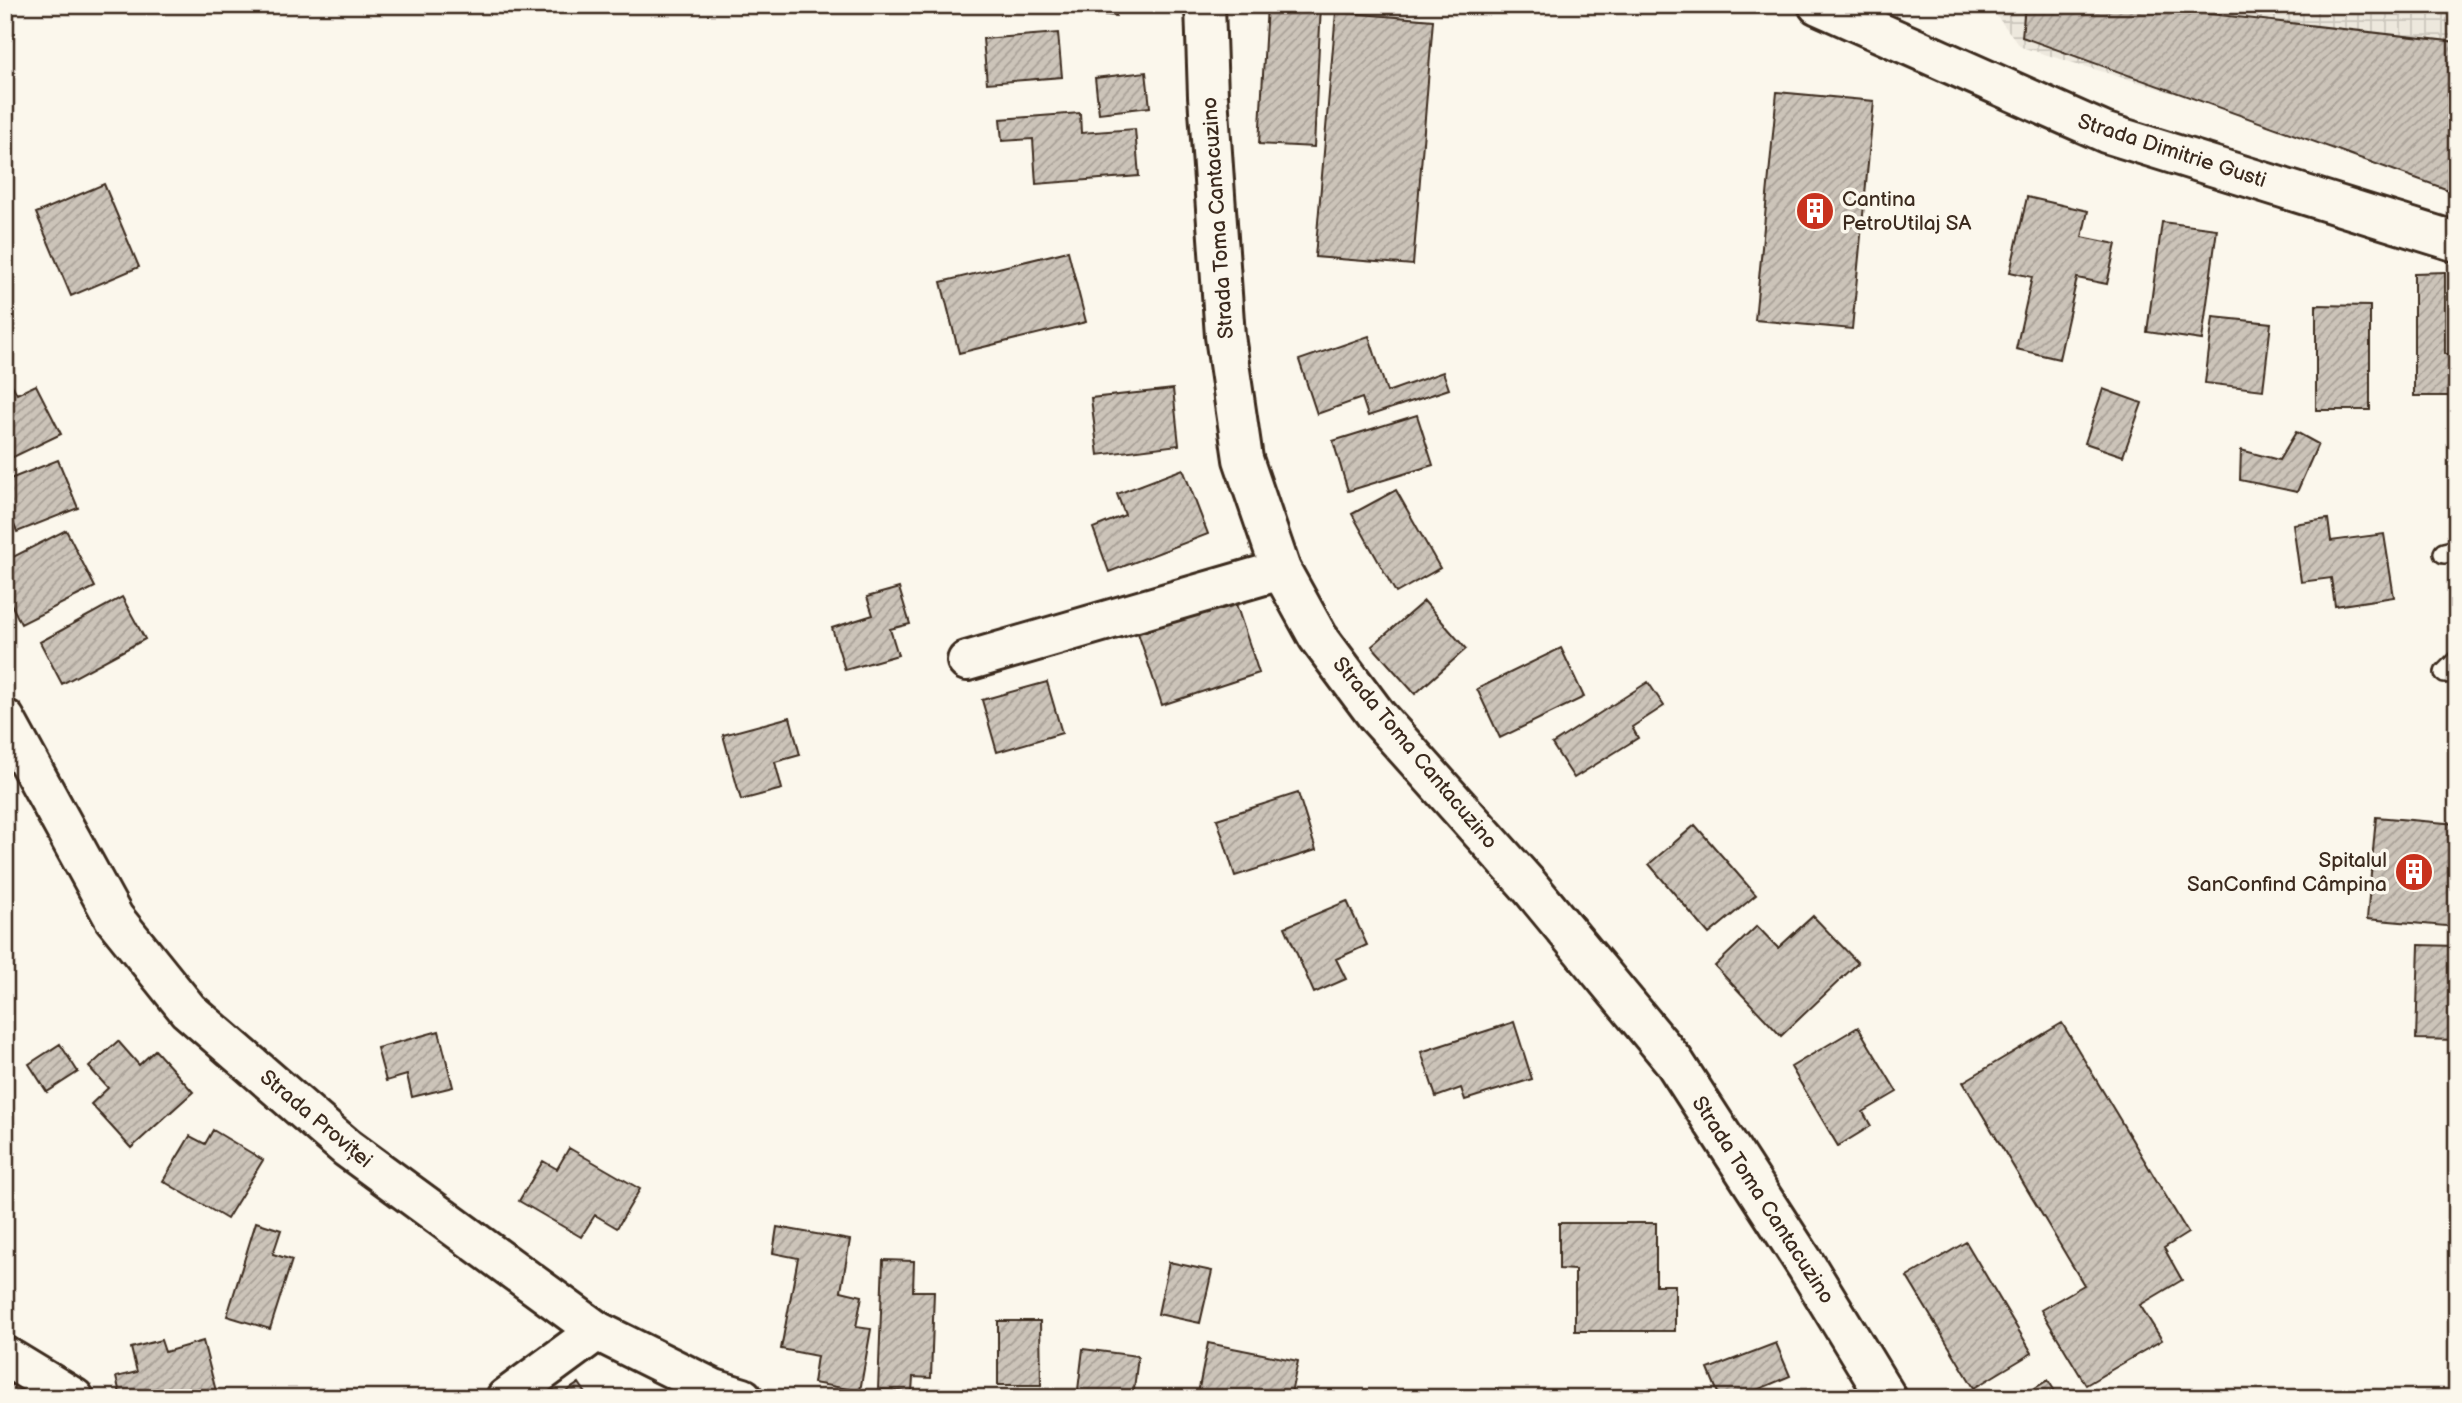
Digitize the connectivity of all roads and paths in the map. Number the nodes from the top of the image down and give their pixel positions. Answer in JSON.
{"nodes":[{"id":1,"x":1205,"y":5,"type":"edge"},
{"id":2,"x":1818,"y":5,"type":"edge"},
{"id":3,"x":2457,"y":242,"type":"edge"},
{"id":4,"x":1281,"y":570,"type":"junction"},
{"id":5,"x":967,"y":661,"type":"dead end"},
{"id":6,"x":5,"y":719,"type":"edge"},
{"id":7,"x":597,"y":1331,"type":"junction"},
{"id":8,"x":5,"y":1356,"type":"edge"},
{"id":9,"x":74,"y":1398,"type":"edge"},
{"id":10,"x":506,"y":1398,"type":"edge"},
{"id":11,"x":743,"y":1398,"type":"edge"},
{"id":12,"x":1887,"y":1398,"type":"edge"}],
"edges":[{"from":1,"to":4,"type":"street","name":"Strada Toma Cantacuzino"},
{"from":2,"to":3,"type":"street","name":"Strada Dimitrie Gusti"},
{"from":4,"to":5,"type":"street"},
{"from":4,"to":12,"type":"street","name":"Strada Toma Cantacuzino"},
{"from":6,"to":7,"type":"street","name":"Strada Proviței"},
{"from":7,"to":10,"type":"street"},
{"from":7,"to":11,"type":"street","name":"Strada Proviței"},
{"from":8,"to":9,"type":"street"}]}
